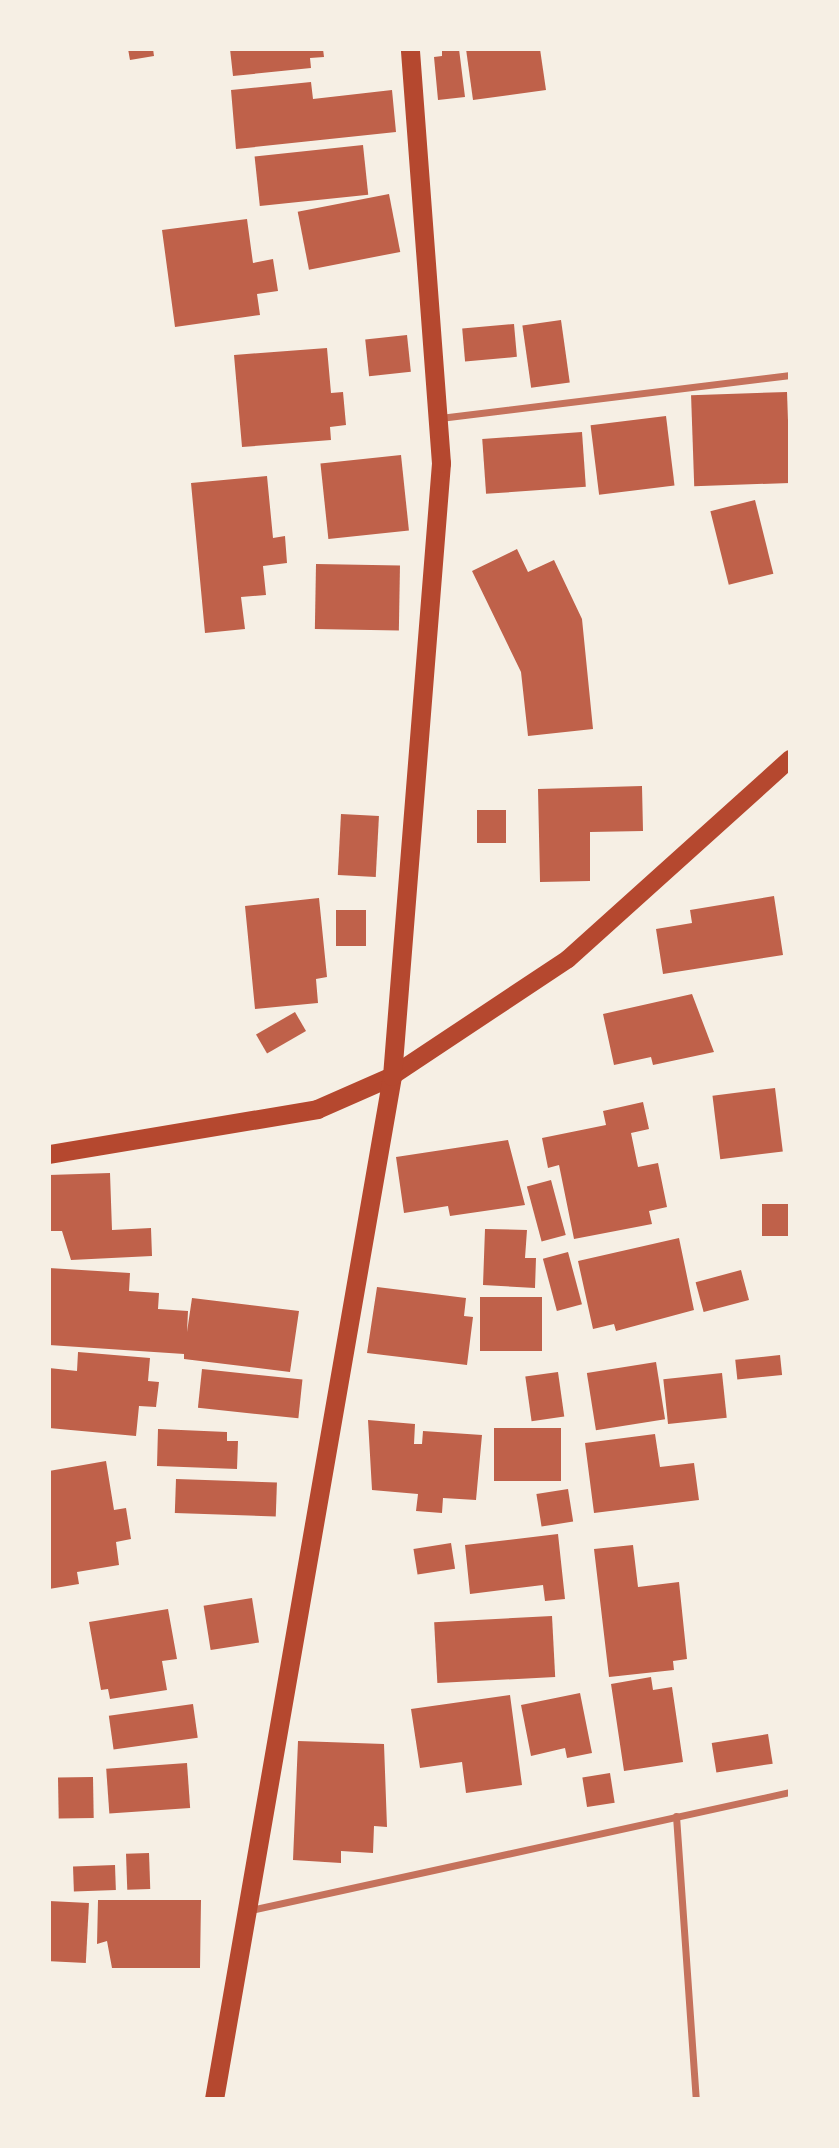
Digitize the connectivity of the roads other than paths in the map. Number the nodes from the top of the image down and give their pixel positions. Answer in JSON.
{"nodes":[{"id":1,"x":410,"y":49,"type":"edge"},
{"id":2,"x":790,"y":375,"type":"edge"},
{"id":3,"x":439,"y":418,"type":"junction"},
{"id":4,"x":790,"y":759,"type":"edge"},
{"id":5,"x":391,"y":1076,"type":"junction"},
{"id":6,"x":49,"y":1154,"type":"edge"},
{"id":7,"x":790,"y":1792,"type":"edge"},
{"id":8,"x":676,"y":1816,"type":"junction"},
{"id":9,"x":243,"y":1912,"type":"junction"},
{"id":10,"x":214,"y":2099,"type":"edge"},
{"id":11,"x":696,"y":2099,"type":"edge"}],
"edges":[{"from":1,"to":3,"type":"highway"},
{"from":2,"to":3,"type":"street"},
{"from":3,"to":5,"type":"highway"},
{"from":4,"to":5,"type":"main road"},
{"from":5,"to":6,"type":"highway"},
{"from":5,"to":9,"type":"highway"},
{"from":7,"to":8,"type":"street"},
{"from":8,"to":9,"type":"street"},
{"from":8,"to":11,"type":"street"},
{"from":9,"to":10,"type":"highway"}]}
